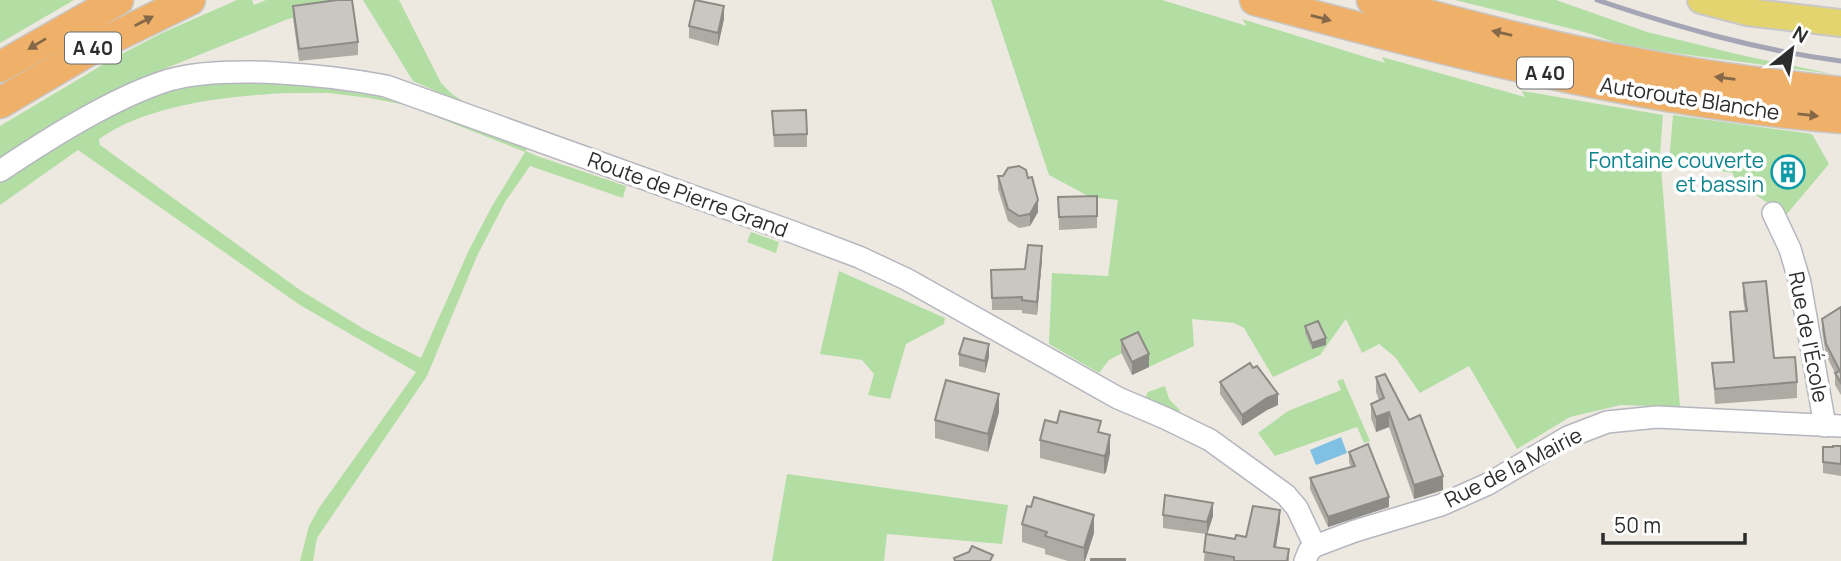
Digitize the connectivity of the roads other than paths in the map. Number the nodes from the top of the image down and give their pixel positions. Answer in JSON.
{"nodes":[{"id":1,"x":118,"y":0,"type":"edge"},
{"id":2,"x":190,"y":0,"type":"edge"},
{"id":3,"x":1255,"y":0,"type":"edge"},
{"id":4,"x":1372,"y":0,"type":"edge"},
{"id":5,"x":1701,"y":0,"type":"edge"},
{"id":6,"x":1841,"y":23,"type":"edge"},
{"id":7,"x":0,"y":67,"type":"edge"},
{"id":8,"x":1841,"y":92,"type":"edge"},
{"id":9,"x":0,"y":103,"type":"edge"},
{"id":10,"x":1841,"y":118,"type":"edge"},
{"id":11,"x":0,"y":171,"type":"edge"},
{"id":12,"x":1773,"y":213,"type":"dead end"},
{"id":13,"x":1833,"y":426,"type":"edge"},
{"id":14,"x":1310,"y":553,"type":"edge"}],
"edges":[{"from":1,"to":7,"type":"highway","number":"A 40","one_way":true},
{"from":9,"to":2,"type":"highway","number":"A 40","one_way":true},
{"from":3,"to":10,"type":"highway","name":"Autoroute Blanche","number":"A 40","one_way":true},
{"from":8,"to":4,"type":"highway","name":"Autoroute Blanche","number":"A 40","one_way":true},
{"from":5,"to":6,"type":"main road"},
{"from":11,"to":14,"type":"street","name":"Route de Pierre Grand"},
{"from":12,"to":13,"type":"street","name":"Rue de l'École"},
{"from":13,"to":14,"type":"street","name":"Rue de la Mairie"}]}
